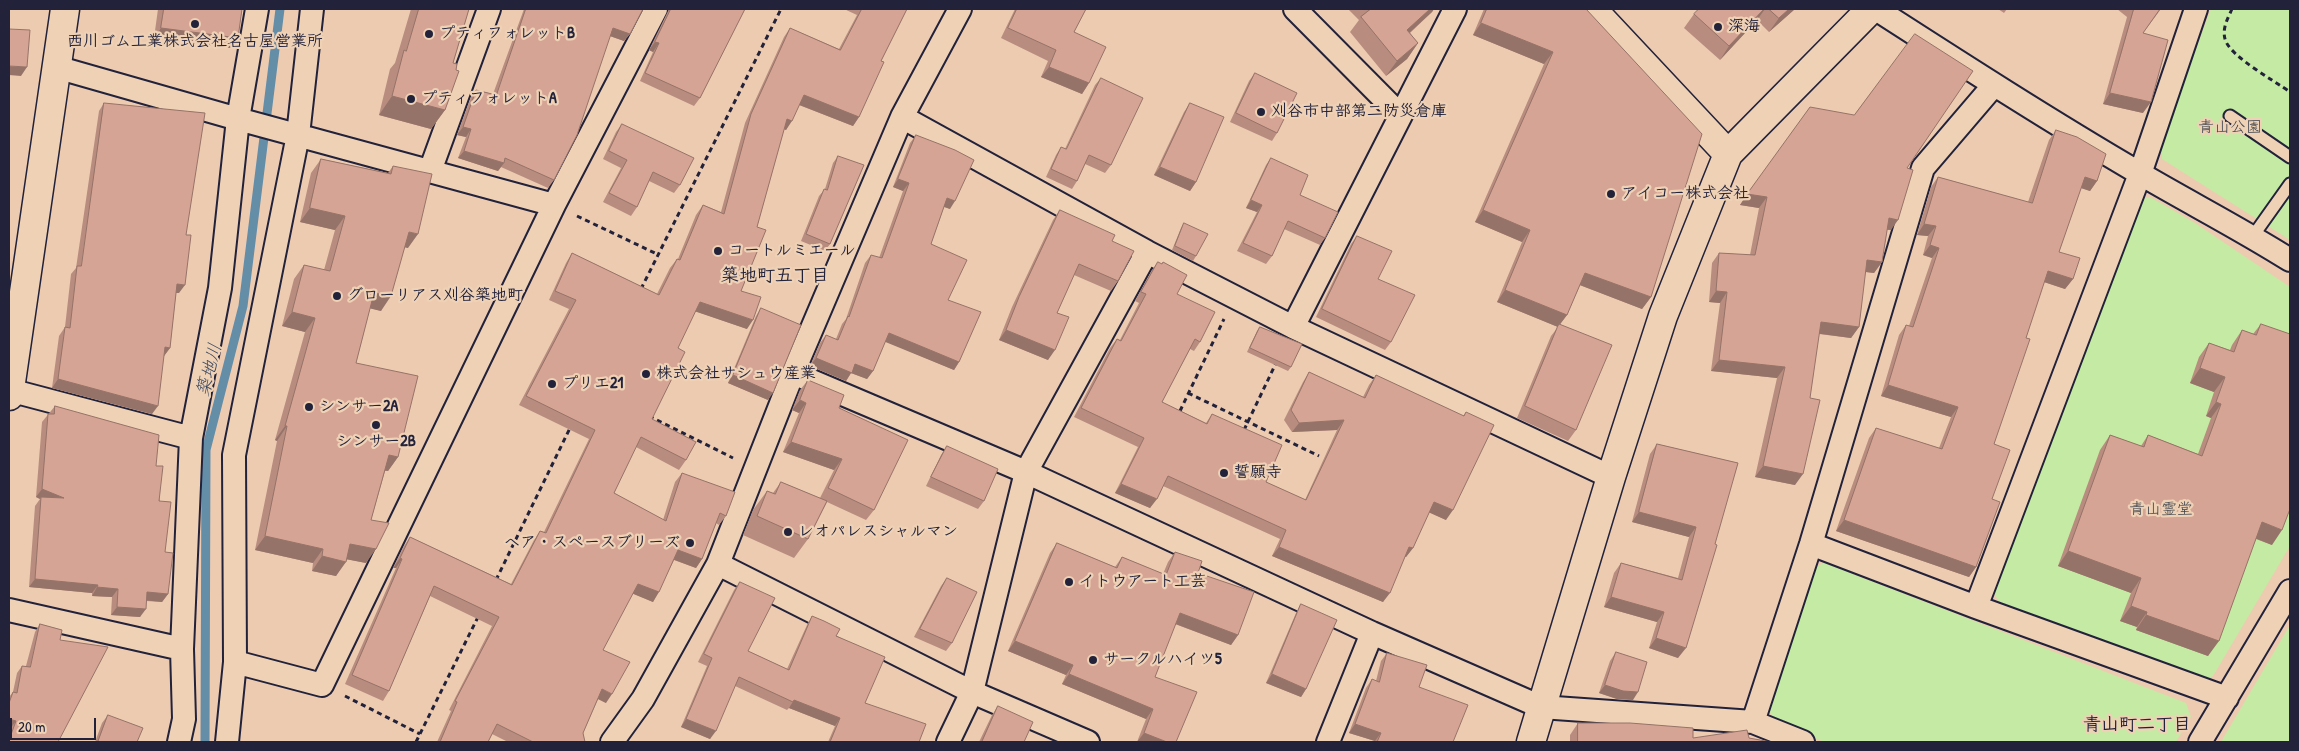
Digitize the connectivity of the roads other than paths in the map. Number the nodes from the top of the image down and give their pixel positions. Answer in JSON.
{"nodes":[{"id":1,"x":65,"y":9,"type":"edge"},
{"id":2,"x":257,"y":9,"type":"edge"},
{"id":3,"x":312,"y":9,"type":"edge"},
{"id":4,"x":489,"y":9,"type":"edge"},
{"id":5,"x":656,"y":9,"type":"edge"},
{"id":6,"x":960,"y":9,"type":"edge"},
{"id":7,"x":1295,"y":9,"type":"edge"},
{"id":8,"x":1455,"y":9,"type":"edge"},
{"id":9,"x":1592,"y":9,"type":"edge"},
{"id":10,"x":1871,"y":9,"type":"edge"},
{"id":11,"x":1876,"y":9,"type":"edge"},
{"id":12,"x":2196,"y":9,"type":"edge"},
{"id":13,"x":56,"y":66,"type":"junction"},
{"id":14,"x":1994,"y":85,"type":"junction"},
{"id":15,"x":1400,"y":115,"type":"junction"},
{"id":16,"x":2230,"y":116,"type":"dead end"},
{"id":17,"x":902,"y":117,"type":"junction"},
{"id":18,"x":243,"y":120,"type":"junction"},
{"id":19,"x":291,"y":133,"type":"junction"},
{"id":20,"x":1728,"y":154,"type":"junction"},
{"id":21,"x":2290,"y":157,"type":"edge"},
{"id":22,"x":430,"y":171,"type":"junction"},
{"id":23,"x":2140,"y":174,"type":"junction"},
{"id":24,"x":2290,"y":184,"type":"edge"},
{"id":25,"x":554,"y":205,"type":"junction"},
{"id":26,"x":2253,"y":236,"type":"junction"},
{"id":27,"x":1147,"y":252,"type":"junction"},
{"id":28,"x":2290,"y":260,"type":"edge"},
{"id":29,"x":1293,"y":327,"type":"junction"},
{"id":30,"x":794,"y":374,"type":"junction"},
{"id":31,"x":9,"y":392,"type":"edge"},
{"id":32,"x":191,"y":438,"type":"junction"},
{"id":33,"x":1026,"y":472,"type":"junction"},
{"id":34,"x":1611,"y":477,"type":"junction"},
{"id":35,"x":1811,"y":544,"type":"junction"},
{"id":36,"x":718,"y":564,"type":"junction"},
{"id":37,"x":2290,"y":590,"type":"edge"},
{"id":38,"x":1976,"y":607,"type":"junction"},
{"id":39,"x":9,"y":610,"type":"edge"},
{"id":40,"x":1372,"y":634,"type":"junction"},
{"id":41,"x":182,"y":649,"type":"junction"},
{"id":42,"x":235,"y":662,"type":"junction"},
{"id":43,"x":972,"y":692,"type":"junction"},
{"id":44,"x":2226,"y":698,"type":"junction"},
{"id":45,"x":1541,"y":707,"type":"junction"},
{"id":46,"x":1753,"y":722,"type":"junction"},
{"id":47,"x":180,"y":742,"type":"edge"},
{"id":48,"x":227,"y":742,"type":"edge"},
{"id":49,"x":612,"y":742,"type":"edge"},
{"id":50,"x":948,"y":742,"type":"edge"},
{"id":51,"x":1088,"y":742,"type":"edge"},
{"id":52,"x":1328,"y":742,"type":"edge"},
{"id":53,"x":1531,"y":742,"type":"edge"},
{"id":54,"x":1803,"y":742,"type":"edge"},
{"id":55,"x":2200,"y":742,"type":"edge"}],
"edges":[{"from":1,"to":13,"type":"street"},
{"from":2,"to":18,"type":"street"},
{"from":3,"to":19,"type":"street"},
{"from":4,"to":22,"type":"street"},
{"from":5,"to":25,"type":"street"},
{"from":6,"to":17,"type":"street"},
{"from":7,"to":15,"type":"street"},
{"from":8,"to":15,"type":"street"},
{"from":9,"to":20,"type":"street"},
{"from":10,"to":20,"type":"street"},
{"from":11,"to":14,"type":"street"},
{"from":12,"to":23,"type":"street"},
{"from":13,"to":18,"type":"street"},
{"from":13,"to":31,"type":"street"},
{"from":14,"to":23,"type":"street"},
{"from":14,"to":35,"type":"street"},
{"from":15,"to":29,"type":"street"},
{"from":16,"to":21,"type":"lane"},
{"from":17,"to":27,"type":"street"},
{"from":17,"to":30,"type":"street"},
{"from":18,"to":19,"type":"street"},
{"from":18,"to":32,"type":"street"},
{"from":19,"to":22,"type":"street"},
{"from":19,"to":42,"type":"street"},
{"from":20,"to":34,"type":"street"},
{"from":22,"to":25,"type":"street"},
{"from":23,"to":26,"type":"street"},
{"from":23,"to":38,"type":"street"},
{"from":24,"to":26,"type":"lane"},
{"from":25,"to":42,"type":"street"},
{"from":26,"to":28,"type":"street"},
{"from":27,"to":29,"type":"street"},
{"from":27,"to":33,"type":"street"},
{"from":29,"to":34,"type":"street"},
{"from":30,"to":33,"type":"street"},
{"from":30,"to":36,"type":"street"},
{"from":31,"to":32,"type":"street"},
{"from":32,"to":41,"type":"street"},
{"from":33,"to":40,"type":"street"},
{"from":33,"to":43,"type":"street"},
{"from":34,"to":45,"type":"street"},
{"from":35,"to":38,"type":"street"},
{"from":35,"to":46,"type":"street"},
{"from":36,"to":43,"type":"street"},
{"from":36,"to":49,"type":"street"},
{"from":37,"to":44,"type":"street"},
{"from":38,"to":44,"type":"street"},
{"from":39,"to":41,"type":"street"},
{"from":40,"to":45,"type":"street"},
{"from":40,"to":52,"type":"street"},
{"from":41,"to":47,"type":"street"},
{"from":42,"to":48,"type":"street"},
{"from":43,"to":50,"type":"street"},
{"from":43,"to":51,"type":"street"},
{"from":44,"to":55,"type":"street"},
{"from":45,"to":46,"type":"street"},
{"from":45,"to":53,"type":"street"},
{"from":46,"to":54,"type":"street"}]}
